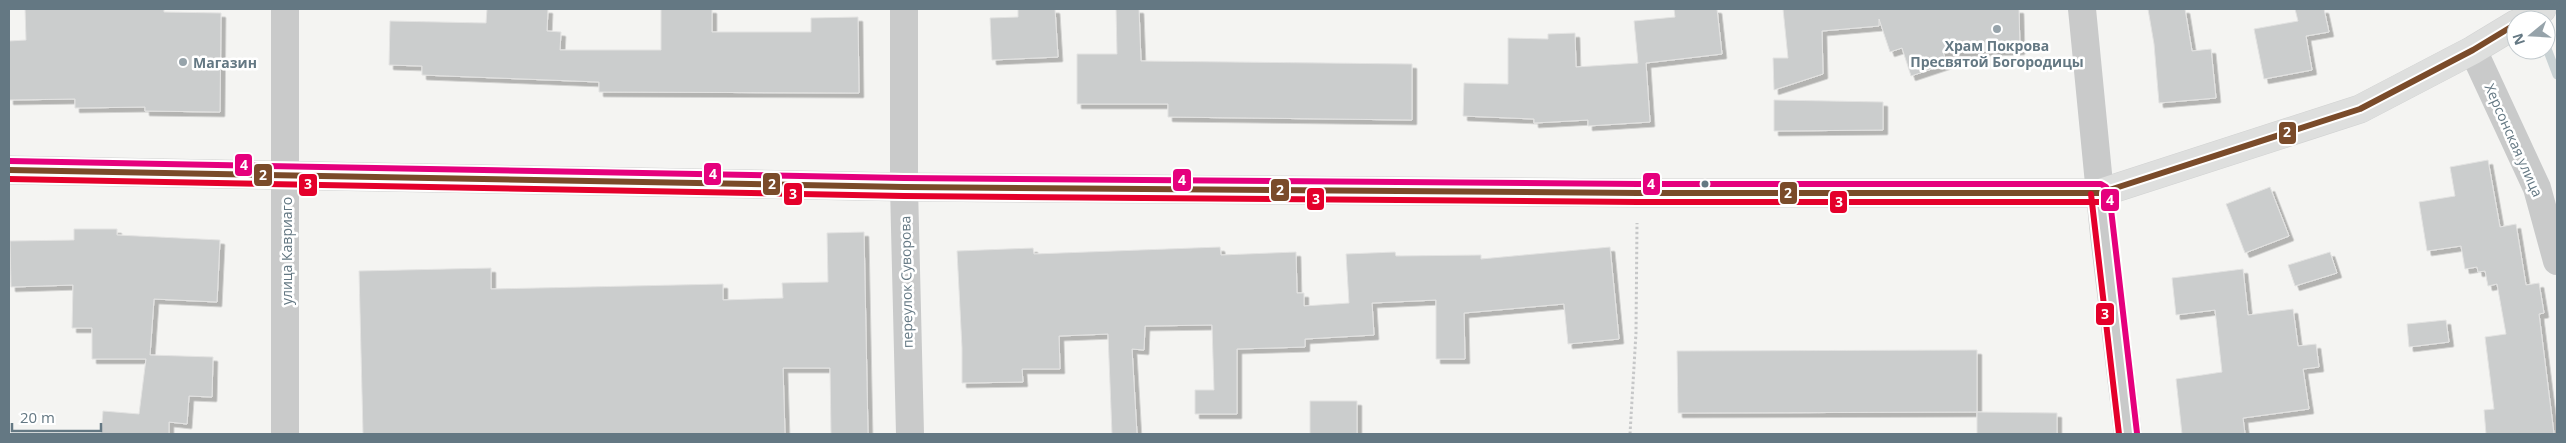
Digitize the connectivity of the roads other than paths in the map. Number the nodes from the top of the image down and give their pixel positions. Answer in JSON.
{"nodes":[{"id":1,"x":285,"y":9,"type":"edge"},
{"id":2,"x":904,"y":9,"type":"edge"},
{"id":3,"x":2082,"y":9,"type":"edge"},
{"id":4,"x":2506,"y":30,"type":"edge"},
{"id":5,"x":2473,"y":50,"type":"junction"},
{"id":6,"x":9,"y":170,"type":"edge"},
{"id":7,"x":287,"y":176,"type":"junction"},
{"id":8,"x":904,"y":187,"type":"junction"},
{"id":9,"x":2100,"y":193,"type":"junction"},
{"id":10,"x":2557,"y":261,"type":"edge"},
{"id":11,"x":285,"y":434,"type":"edge"},
{"id":12,"x":910,"y":434,"type":"edge"},
{"id":13,"x":2128,"y":434,"type":"edge"}],
"edges":[{"from":1,"to":7,"type":"street","name":"улица Кавриаго"},
{"from":2,"to":8,"type":"street","name":"переулок Суворова"},
{"from":3,"to":9,"type":"street"},
{"from":4,"to":5,"type":"main road"},
{"from":5,"to":9,"type":"main road"},
{"from":5,"to":10,"type":"street","name":"Херсонская улица"},
{"from":6,"to":7,"type":"main road"},
{"from":7,"to":8,"type":"main road"},
{"from":7,"to":11,"type":"street","name":"улица Кавриаго"},
{"from":8,"to":9,"type":"main road"},
{"from":8,"to":12,"type":"street","name":"переулок Суворова"},
{"from":9,"to":13,"type":"street"}]}
